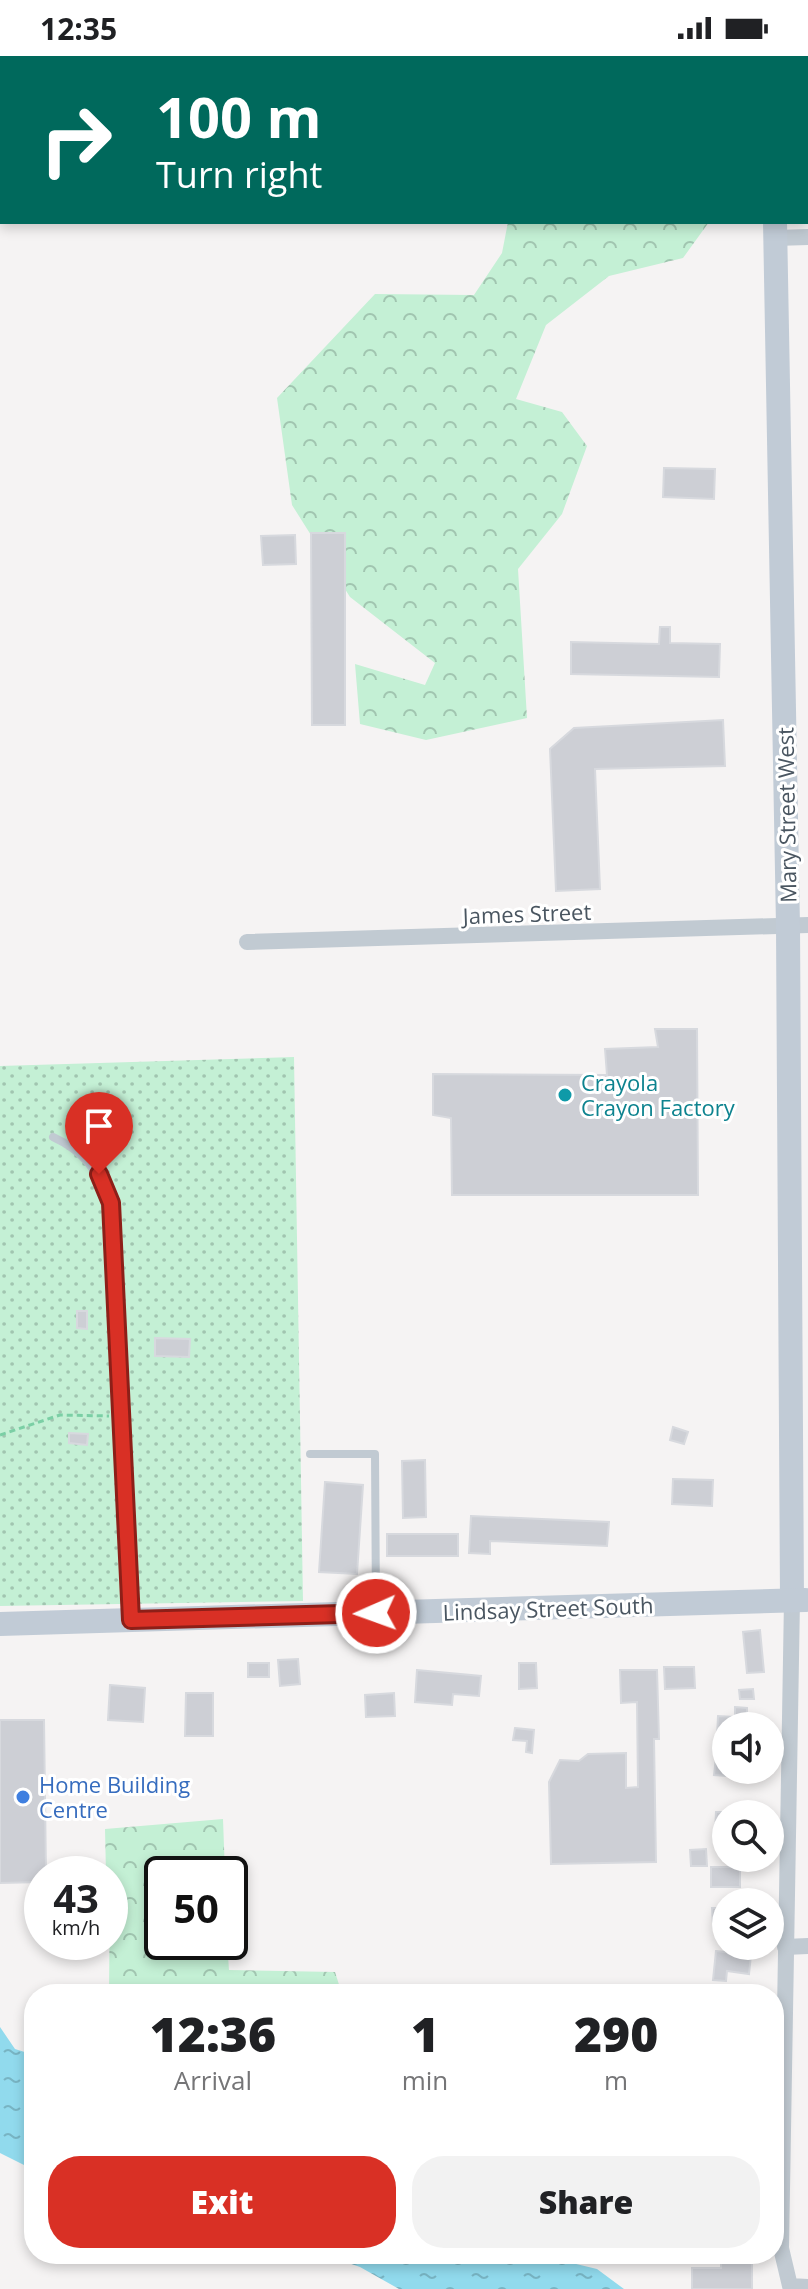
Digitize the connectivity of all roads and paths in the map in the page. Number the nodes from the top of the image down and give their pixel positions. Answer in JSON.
{"nodes":[{"id":1,"x":775,"y":230,"type":"edge"},
{"id":2,"x":808,"y":237,"type":"edge"},
{"id":3,"x":798,"y":926,"type":"edge"},
{"id":4,"x":247,"y":942,"type":"dead end"},
{"id":5,"x":53,"y":1137,"type":"dead end"},
{"id":6,"x":121,"y":1416,"type":"junction"},
{"id":7,"x":0,"y":1435,"type":"edge"},
{"id":8,"x":310,"y":1454,"type":"dead end"},
{"id":9,"x":800,"y":1600,"type":"edge"},
{"id":10,"x":376,"y":1613,"type":"junction"},
{"id":11,"x":131,"y":1620,"type":"junction"},
{"id":12,"x":0,"y":1624,"type":"edge"},
{"id":13,"x":808,"y":1946,"type":"edge"},
{"id":14,"x":785,"y":1947,"type":"junction"},
{"id":15,"x":784,"y":2022,"type":"edge"},
{"id":16,"x":784,"y":2261,"type":"edge"},
{"id":17,"x":808,"y":2287,"type":"edge"}],
"edges":[{"from":1,"to":2,"type":"street"},
{"from":1,"to":3,"type":"street","name":"Mary Street West"},
{"from":3,"to":4,"type":"street","name":"James Street"},
{"from":3,"to":9,"type":"street","name":"Mary Street West"},
{"from":5,"to":6,"type":"lane"},
{"from":6,"to":7,"type":"path"},
{"from":6,"to":11,"type":"lane"},
{"from":8,"to":10,"type":"lane"},
{"from":9,"to":10,"type":"street","name":"Lindsay Street South"},
{"from":9,"to":14,"type":"street"},
{"from":10,"to":11,"type":"street","name":"Lindsay Street South"},
{"from":11,"to":12,"type":"street","name":"Lindsay Street South"},
{"from":13,"to":14,"type":"street"},
{"from":14,"to":15,"type":"street"},
{"from":16,"to":17,"type":"street"}]}
